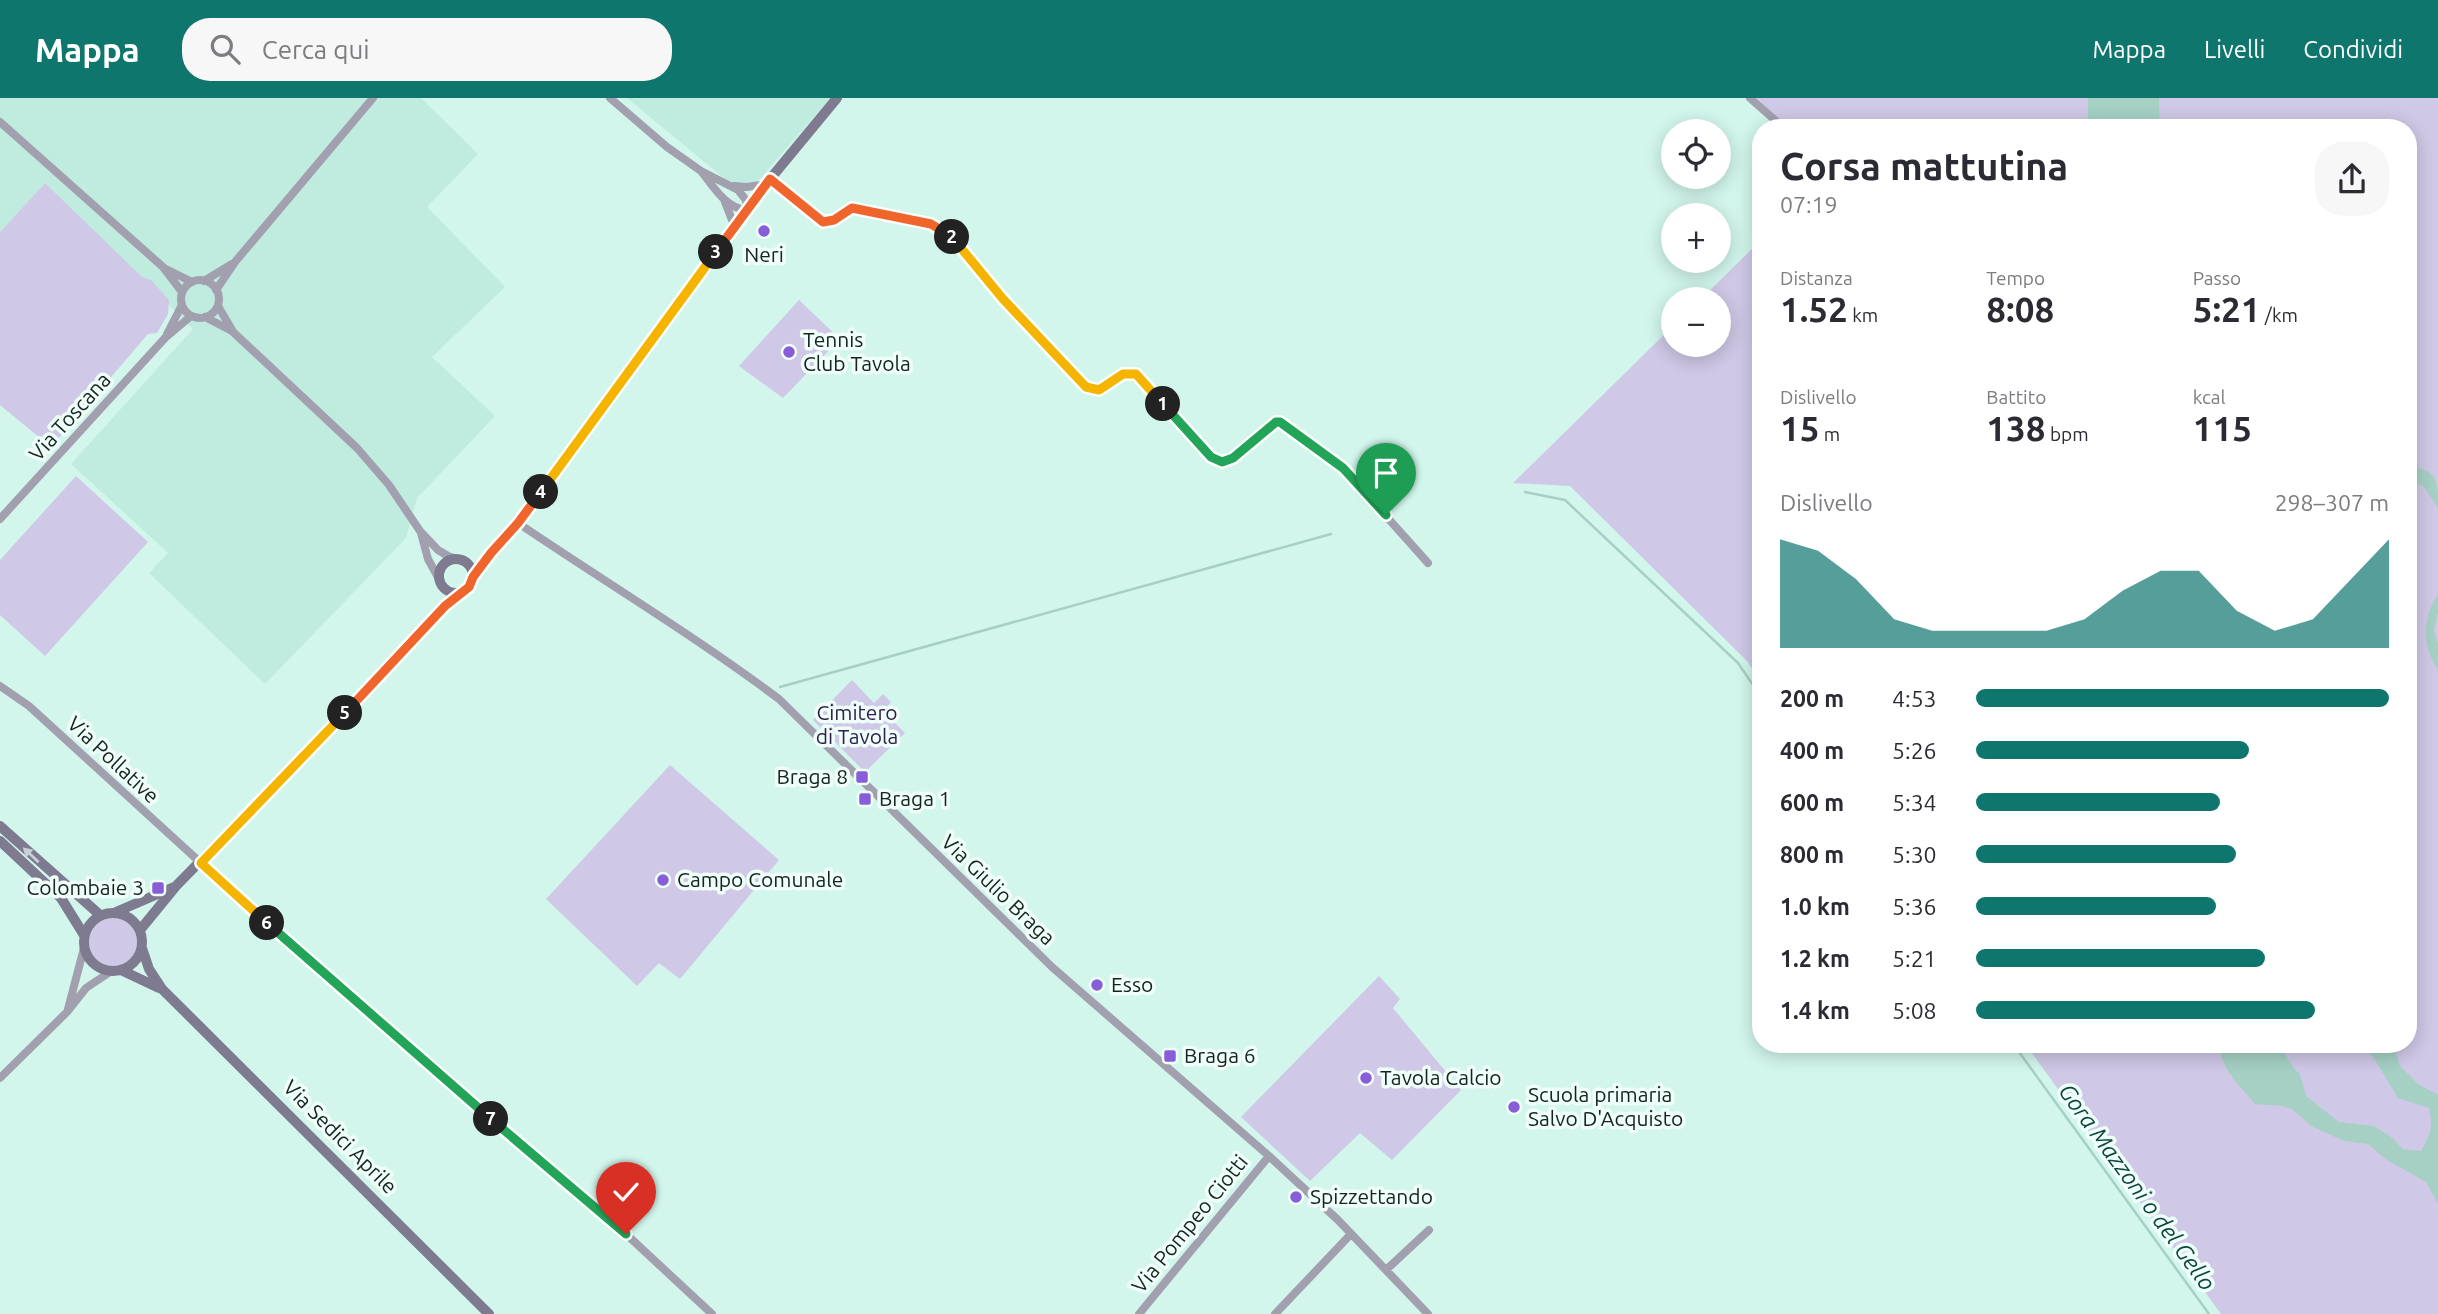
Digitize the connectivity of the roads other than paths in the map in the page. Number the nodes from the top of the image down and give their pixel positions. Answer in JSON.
{"nodes":[{"id":1,"x":373,"y":98,"type":"edge"},
{"id":2,"x":610,"y":98,"type":"edge"},
{"id":3,"x":837,"y":98,"type":"edge"},
{"id":4,"x":1750,"y":98,"type":"edge"},
{"id":5,"x":1774,"y":119,"type":"edge"},
{"id":6,"x":0,"y":122,"type":"edge"},
{"id":7,"x":701,"y":171,"type":"junction"},
{"id":8,"x":768,"y":181,"type":"junction"},
{"id":9,"x":731,"y":186,"type":"junction"},
{"id":10,"x":724,"y":199,"type":"junction"},
{"id":11,"x":747,"y":210,"type":"junction"},
{"id":12,"x":734,"y":225,"type":"junction"},
{"id":13,"x":235,"y":262,"type":"junction"},
{"id":14,"x":163,"y":267,"type":"junction"},
{"id":15,"x":204,"y":281,"type":"junction"},
{"id":16,"x":192,"y":282,"type":"junction"},
{"id":17,"x":216,"y":290,"type":"junction"},
{"id":18,"x":182,"y":292,"type":"junction"},
{"id":19,"x":182,"y":305,"type":"junction"},
{"id":20,"x":218,"y":306,"type":"junction"},
{"id":21,"x":191,"y":316,"type":"junction"},
{"id":22,"x":205,"y":317,"type":"junction"},
{"id":23,"x":232,"y":331,"type":"junction"},
{"id":24,"x":165,"y":338,"type":"junction"},
{"id":25,"x":0,"y":519,"type":"edge"},
{"id":26,"x":518,"y":523,"type":"junction"},
{"id":27,"x":420,"y":531,"type":"junction"},
{"id":28,"x":491,"y":553,"type":"junction"},
{"id":29,"x":463,"y":562,"type":"junction"},
{"id":30,"x":1428,"y":563,"type":"dead end"},
{"id":31,"x":473,"y":577,"type":"junction"},
{"id":32,"x":440,"y":582,"type":"junction"},
{"id":33,"x":465,"y":590,"type":"junction"},
{"id":34,"x":431,"y":622,"type":"junction"},
{"id":35,"x":0,"y":686,"type":"edge"},
{"id":36,"x":0,"y":826,"type":"edge"},
{"id":37,"x":0,"y":841,"type":"edge"},
{"id":38,"x":201,"y":863,"type":"junction"},
{"id":39,"x":176,"y":886,"type":"junction"},
{"id":40,"x":116,"y":912,"type":"junction"},
{"id":41,"x":100,"y":915,"type":"junction"},
{"id":42,"x":140,"y":930,"type":"junction"},
{"id":43,"x":84,"y":935,"type":"junction"},
{"id":44,"x":84,"y":948,"type":"junction"},
{"id":45,"x":142,"y":948,"type":"junction"},
{"id":46,"x":116,"y":971,"type":"junction"},
{"id":47,"x":162,"y":989,"type":"junction"},
{"id":48,"x":67,"y":1012,"type":"junction"},
{"id":49,"x":0,"y":1079,"type":"edge"},
{"id":50,"x":1269,"y":1156,"type":"junction"},
{"id":51,"x":1429,"y":1230,"type":"dead end"},
{"id":52,"x":1352,"y":1234,"type":"junction"},
{"id":53,"x":1386,"y":1270,"type":"junction"},
{"id":54,"x":489,"y":1314,"type":"edge"},
{"id":55,"x":712,"y":1314,"type":"edge"},
{"id":56,"x":1139,"y":1314,"type":"edge"},
{"id":57,"x":1275,"y":1314,"type":"edge"},
{"id":58,"x":1428,"y":1314,"type":"edge"}],
"edges":[{"from":1,"to":13,"type":"street"},
{"from":2,"to":7,"type":"street"},
{"from":3,"to":8,"type":"street"},
{"from":4,"to":5,"type":"street"},
{"from":6,"to":14,"type":"street"},
{"from":7,"to":9,"type":"street"},
{"from":7,"to":10,"type":"street"},
{"from":8,"to":9,"type":"street"},
{"from":8,"to":11,"type":"street"},
{"from":8,"to":30,"type":"street"},
{"from":9,"to":11,"type":"street"},
{"from":10,"to":11,"type":"street"},
{"from":10,"to":12,"type":"street"},
{"from":11,"to":12,"type":"street"},
{"from":12,"to":26,"type":"street"},
{"from":13,"to":15,"type":"street"},
{"from":13,"to":17,"type":"street"},
{"from":14,"to":16,"type":"street"},
{"from":14,"to":18,"type":"street"},
{"from":15,"to":16,"type":"street"},
{"from":15,"to":17,"type":"street"},
{"from":16,"to":18,"type":"street"},
{"from":17,"to":20,"type":"street"},
{"from":18,"to":19,"type":"street"},
{"from":19,"to":21,"type":"street"},
{"from":19,"to":24,"type":"street","name":"Via Toscana"},
{"from":20,"to":22,"type":"street"},
{"from":20,"to":23,"type":"street"},
{"from":21,"to":22,"type":"street"},
{"from":21,"to":24,"type":"street","name":"Via Toscana"},
{"from":22,"to":23,"type":"street"},
{"from":23,"to":27,"type":"street"},
{"from":24,"to":25,"type":"street","name":"Via Toscana"},
{"from":26,"to":28,"type":"street"},
{"from":26,"to":50,"type":"street","name":"Via Giulio Braga"},
{"from":27,"to":29,"type":"street"},
{"from":27,"to":32,"type":"street"},
{"from":28,"to":29,"type":"street"},
{"from":28,"to":31,"type":"street"},
{"from":29,"to":31,"type":"street"},
{"from":29,"to":32,"type":"street"},
{"from":31,"to":33,"type":"street"},
{"from":32,"to":33,"type":"street"},
{"from":32,"to":34,"type":"street"},
{"from":33,"to":34,"type":"street"},
{"from":34,"to":38,"type":"street"},
{"from":35,"to":38,"type":"street","name":"Via Pollative"},
{"from":41,"to":36,"type":"street","one_way":true},
{"from":37,"to":43,"type":"street"},
{"from":38,"to":39,"type":"street"},
{"from":38,"to":55,"type":"street","name":"Via Pollative"},
{"from":39,"to":40,"type":"street"},
{"from":39,"to":42,"type":"street"},
{"from":40,"to":41,"type":"street"},
{"from":40,"to":42,"type":"street"},
{"from":41,"to":43,"type":"street"},
{"from":42,"to":45,"type":"street"},
{"from":43,"to":44,"type":"street"},
{"from":44,"to":46,"type":"street"},
{"from":44,"to":48,"type":"street"},
{"from":45,"to":46,"type":"street"},
{"from":45,"to":47,"type":"street"},
{"from":46,"to":47,"type":"street"},
{"from":46,"to":48,"type":"street"},
{"from":47,"to":54,"type":"street","name":"Via Sedici Aprile"},
{"from":48,"to":49,"type":"street"},
{"from":50,"to":52,"type":"street","name":"Via Giulio Braga"},
{"from":50,"to":56,"type":"street","name":"Via Pompeo Ciotti"},
{"from":51,"to":53,"type":"street"},
{"from":52,"to":53,"type":"street","name":"Via Giulio Braga"},
{"from":52,"to":57,"type":"street"},
{"from":53,"to":58,"type":"street","name":"Via Giulio Braga"}]}
